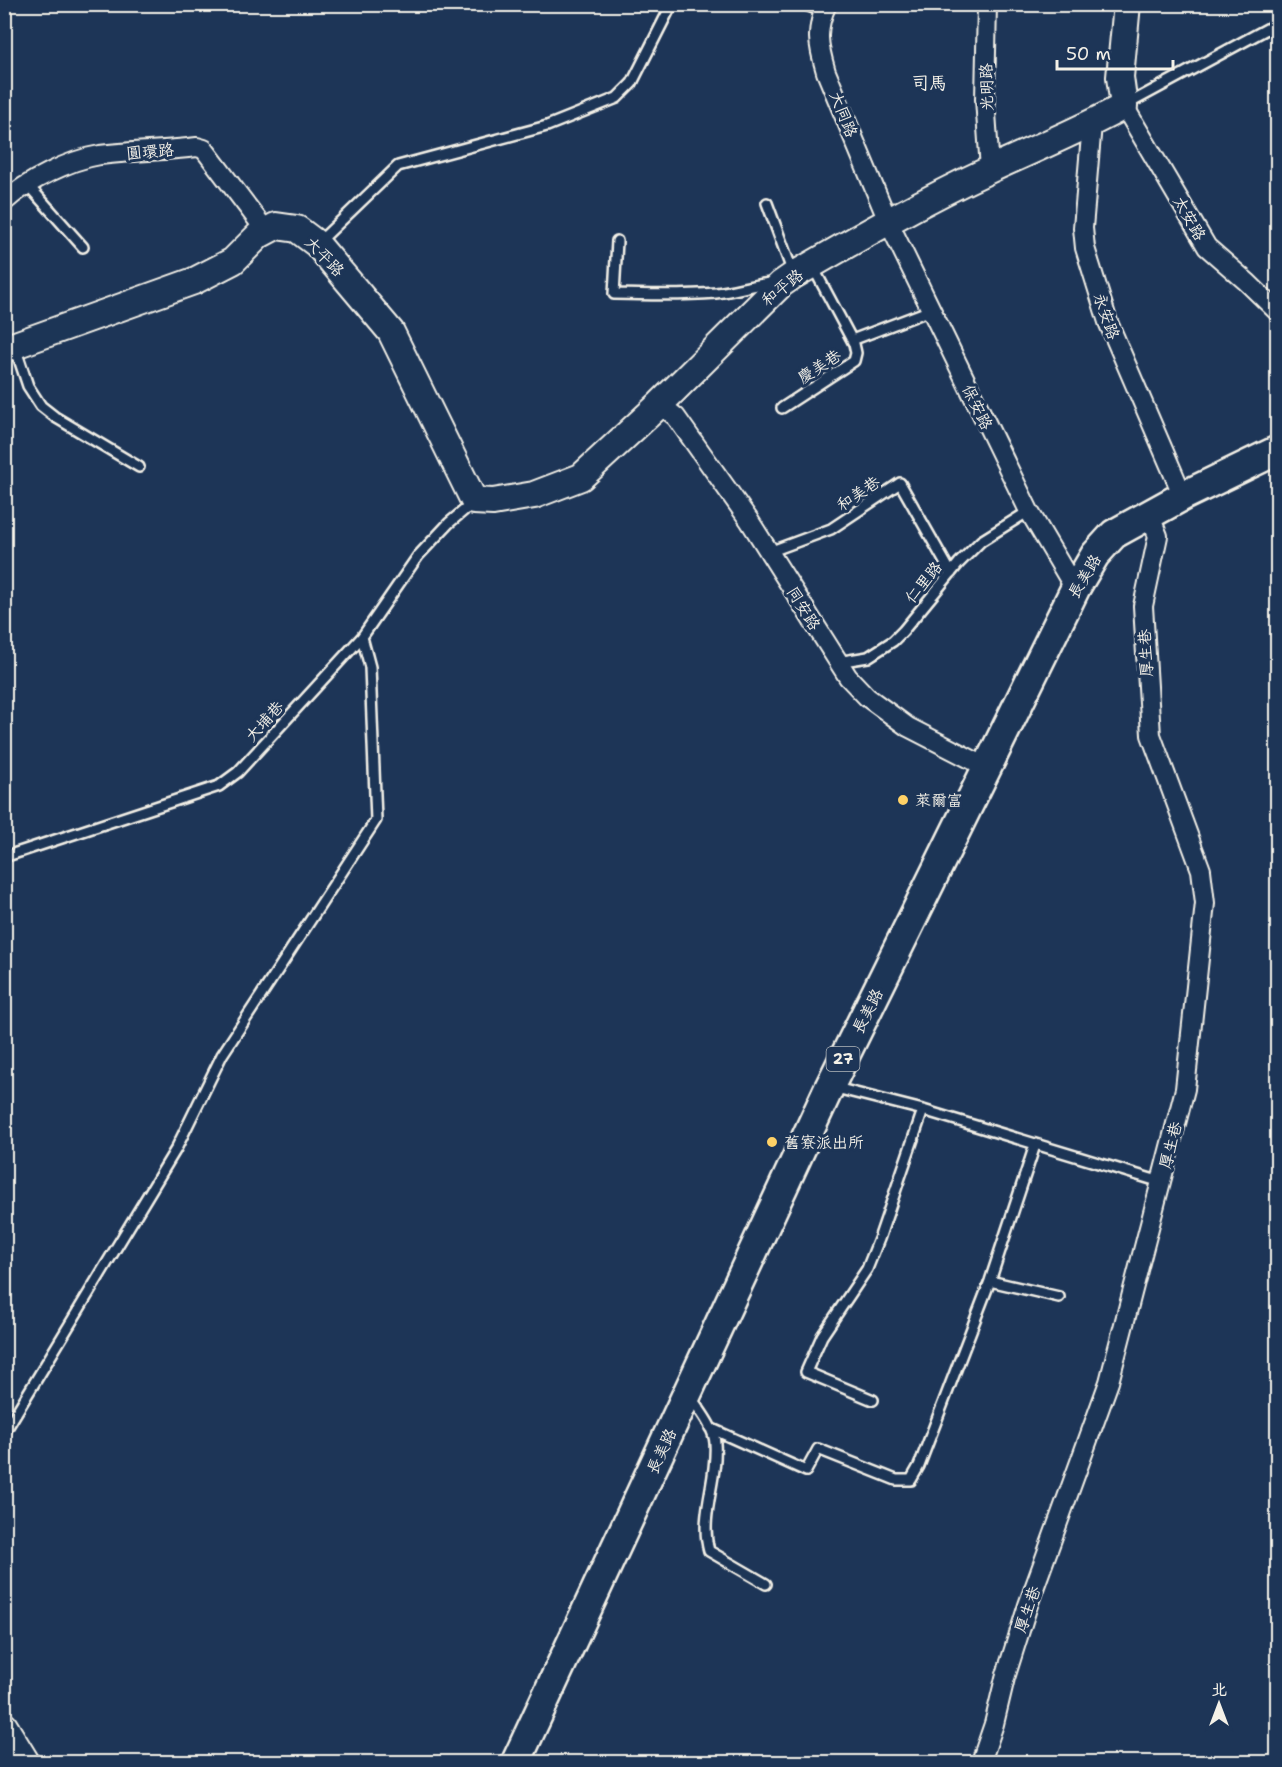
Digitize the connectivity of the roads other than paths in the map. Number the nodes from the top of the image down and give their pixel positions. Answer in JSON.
{"nodes":[{"id":1,"x":672,"y":4,"type":"edge"},
{"id":2,"x":803,"y":4,"type":"edge"},
{"id":3,"x":987,"y":4,"type":"edge"},
{"id":4,"x":1127,"y":4,"type":"edge"},
{"id":5,"x":826,"y":8,"type":"edge"},
{"id":6,"x":1278,"y":23,"type":"edge"},
{"id":7,"x":1124,"y":106,"type":"junction"},
{"id":8,"x":1092,"y":124,"type":"junction"},
{"id":9,"x":990,"y":169,"type":"junction"},
{"id":10,"x":27,"y":184,"type":"junction"},
{"id":11,"x":4,"y":202,"type":"edge"},
{"id":12,"x":767,"y":203,"type":"dead end"},
{"id":13,"x":888,"y":221,"type":"junction"},
{"id":14,"x":266,"y":231,"type":"junction"},
{"id":15,"x":617,"y":241,"type":"dead end"},
{"id":16,"x":317,"y":244,"type":"junction"},
{"id":17,"x":83,"y":247,"type":"dead end"},
{"id":18,"x":796,"y":274,"type":"junction"},
{"id":19,"x":931,"y":310,"type":"junction"},
{"id":20,"x":1278,"y":312,"type":"edge"},
{"id":21,"x":852,"y":340,"type":"junction"},
{"id":22,"x":8,"y":342,"type":"edge"},
{"id":23,"x":660,"y":404,"type":"junction"},
{"id":24,"x":782,"y":408,"type":"dead end"},
{"id":25,"x":1278,"y":450,"type":"edge"},
{"id":26,"x":139,"y":467,"type":"dead end"},
{"id":27,"x":1183,"y":496,"type":"junction"},
{"id":28,"x":474,"y":501,"type":"junction"},
{"id":29,"x":1029,"y":511,"type":"junction"},
{"id":30,"x":1149,"y":514,"type":"junction"},
{"id":31,"x":769,"y":552,"type":"junction"},
{"id":32,"x":951,"y":573,"type":"junction"},
{"id":33,"x":1075,"y":589,"type":"junction"},
{"id":34,"x":362,"y":637,"type":"junction"},
{"id":35,"x":837,"y":662,"type":"junction"},
{"id":36,"x":988,"y":768,"type":"junction"},
{"id":37,"x":4,"y":857,"type":"edge"},
{"id":38,"x":830,"y":1086,"type":"junction"},
{"id":39,"x":923,"y":1110,"type":"junction"},
{"id":40,"x":1035,"y":1145,"type":"junction"},
{"id":41,"x":1161,"y":1182,"type":"junction"},
{"id":42,"x":990,"y":1281,"type":"junction"},
{"id":43,"x":1059,"y":1297,"type":"dead end"},
{"id":44,"x":688,"y":1393,"type":"junction"},
{"id":45,"x":873,"y":1400,"type":"dead end"},
{"id":46,"x":711,"y":1428,"type":"junction"},
{"id":47,"x":4,"y":1433,"type":"edge"},
{"id":48,"x":766,"y":1584,"type":"dead end"},
{"id":49,"x":4,"y":1726,"type":"edge"},
{"id":50,"x":26,"y":1762,"type":"edge"},
{"id":51,"x":516,"y":1762,"type":"edge"},
{"id":52,"x":981,"y":1762,"type":"edge"}],
"edges":[{"from":1,"to":16,"type":"lane"},
{"from":2,"to":5,"type":"lane"},
{"from":3,"to":9,"type":"street","name":"光明路"},
{"from":4,"to":7,"type":"street"},
{"from":5,"to":13,"type":"street","name":"大同路"},
{"from":6,"to":7,"type":"lane"},
{"from":7,"to":8,"type":"street","name":"和平路"},
{"from":7,"to":20,"type":"street","name":"太安路"},
{"from":8,"to":9,"type":"street","name":"和平路"},
{"from":8,"to":27,"type":"street","name":"永安路"},
{"from":9,"to":13,"type":"street","name":"和平路"},
{"from":10,"to":11,"type":"street","name":"圓環路"},
{"from":10,"to":14,"type":"street","name":"圓環路"},
{"from":10,"to":17,"type":"lane"},
{"from":12,"to":18,"type":"lane","name":"慶美巷"},
{"from":13,"to":18,"type":"street","name":"和平路"},
{"from":13,"to":19,"type":"street","name":"保安路"},
{"from":14,"to":16,"type":"street","name":"大平路"},
{"from":14,"to":22,"type":"street"},
{"from":15,"to":18,"type":"lane"},
{"from":16,"to":28,"type":"street","name":"大平路"},
{"from":18,"to":21,"type":"lane","name":"慶美巷"},
{"from":18,"to":23,"type":"street","name":"和平路"},
{"from":19,"to":21,"type":"lane","name":"慶美巷"},
{"from":19,"to":29,"type":"street","name":"保安路"},
{"from":21,"to":24,"type":"lane","name":"慶美巷"},
{"from":22,"to":26,"type":"lane"},
{"from":23,"to":28,"type":"street","name":"和平路"},
{"from":23,"to":31,"type":"street","name":"同安路"},
{"from":25,"to":27,"type":"main road","name":"長美路","number":"27"},
{"from":27,"to":30,"type":"main road","name":"長美路","number":"27"},
{"from":28,"to":34,"type":"lane","name":"大埔巷"},
{"from":29,"to":32,"type":"lane","name":"仁里路"},
{"from":29,"to":33,"type":"street","name":"保安路"},
{"from":30,"to":33,"type":"main road","name":"長美路","number":"27"},
{"from":30,"to":41,"type":"street","name":"厚生巷"},
{"from":31,"to":32,"type":"lane","name":"和美巷"},
{"from":31,"to":35,"type":"street","name":"同安路"},
{"from":32,"to":35,"type":"lane","name":"仁里路"},
{"from":33,"to":36,"type":"main road","name":"長美路","number":"27"},
{"from":34,"to":37,"type":"lane","name":"大埔巷"},
{"from":34,"to":47,"type":"lane"},
{"from":35,"to":36,"type":"street","name":"同安路"},
{"from":36,"to":38,"type":"main road","name":"長美路","number":"27"},
{"from":38,"to":39,"type":"lane"},
{"from":38,"to":44,"type":"main road","name":"長美路","number":"27"},
{"from":39,"to":40,"type":"lane"},
{"from":39,"to":45,"type":"lane"},
{"from":40,"to":41,"type":"lane"},
{"from":40,"to":42,"type":"lane"},
{"from":41,"to":52,"type":"street","name":"厚生巷"},
{"from":42,"to":43,"type":"lane"},
{"from":42,"to":46,"type":"lane"},
{"from":44,"to":46,"type":"lane"},
{"from":44,"to":51,"type":"main road","name":"長美路","number":"27"},
{"from":46,"to":48,"type":"lane"},
{"from":49,"to":50,"type":"street"}]}
